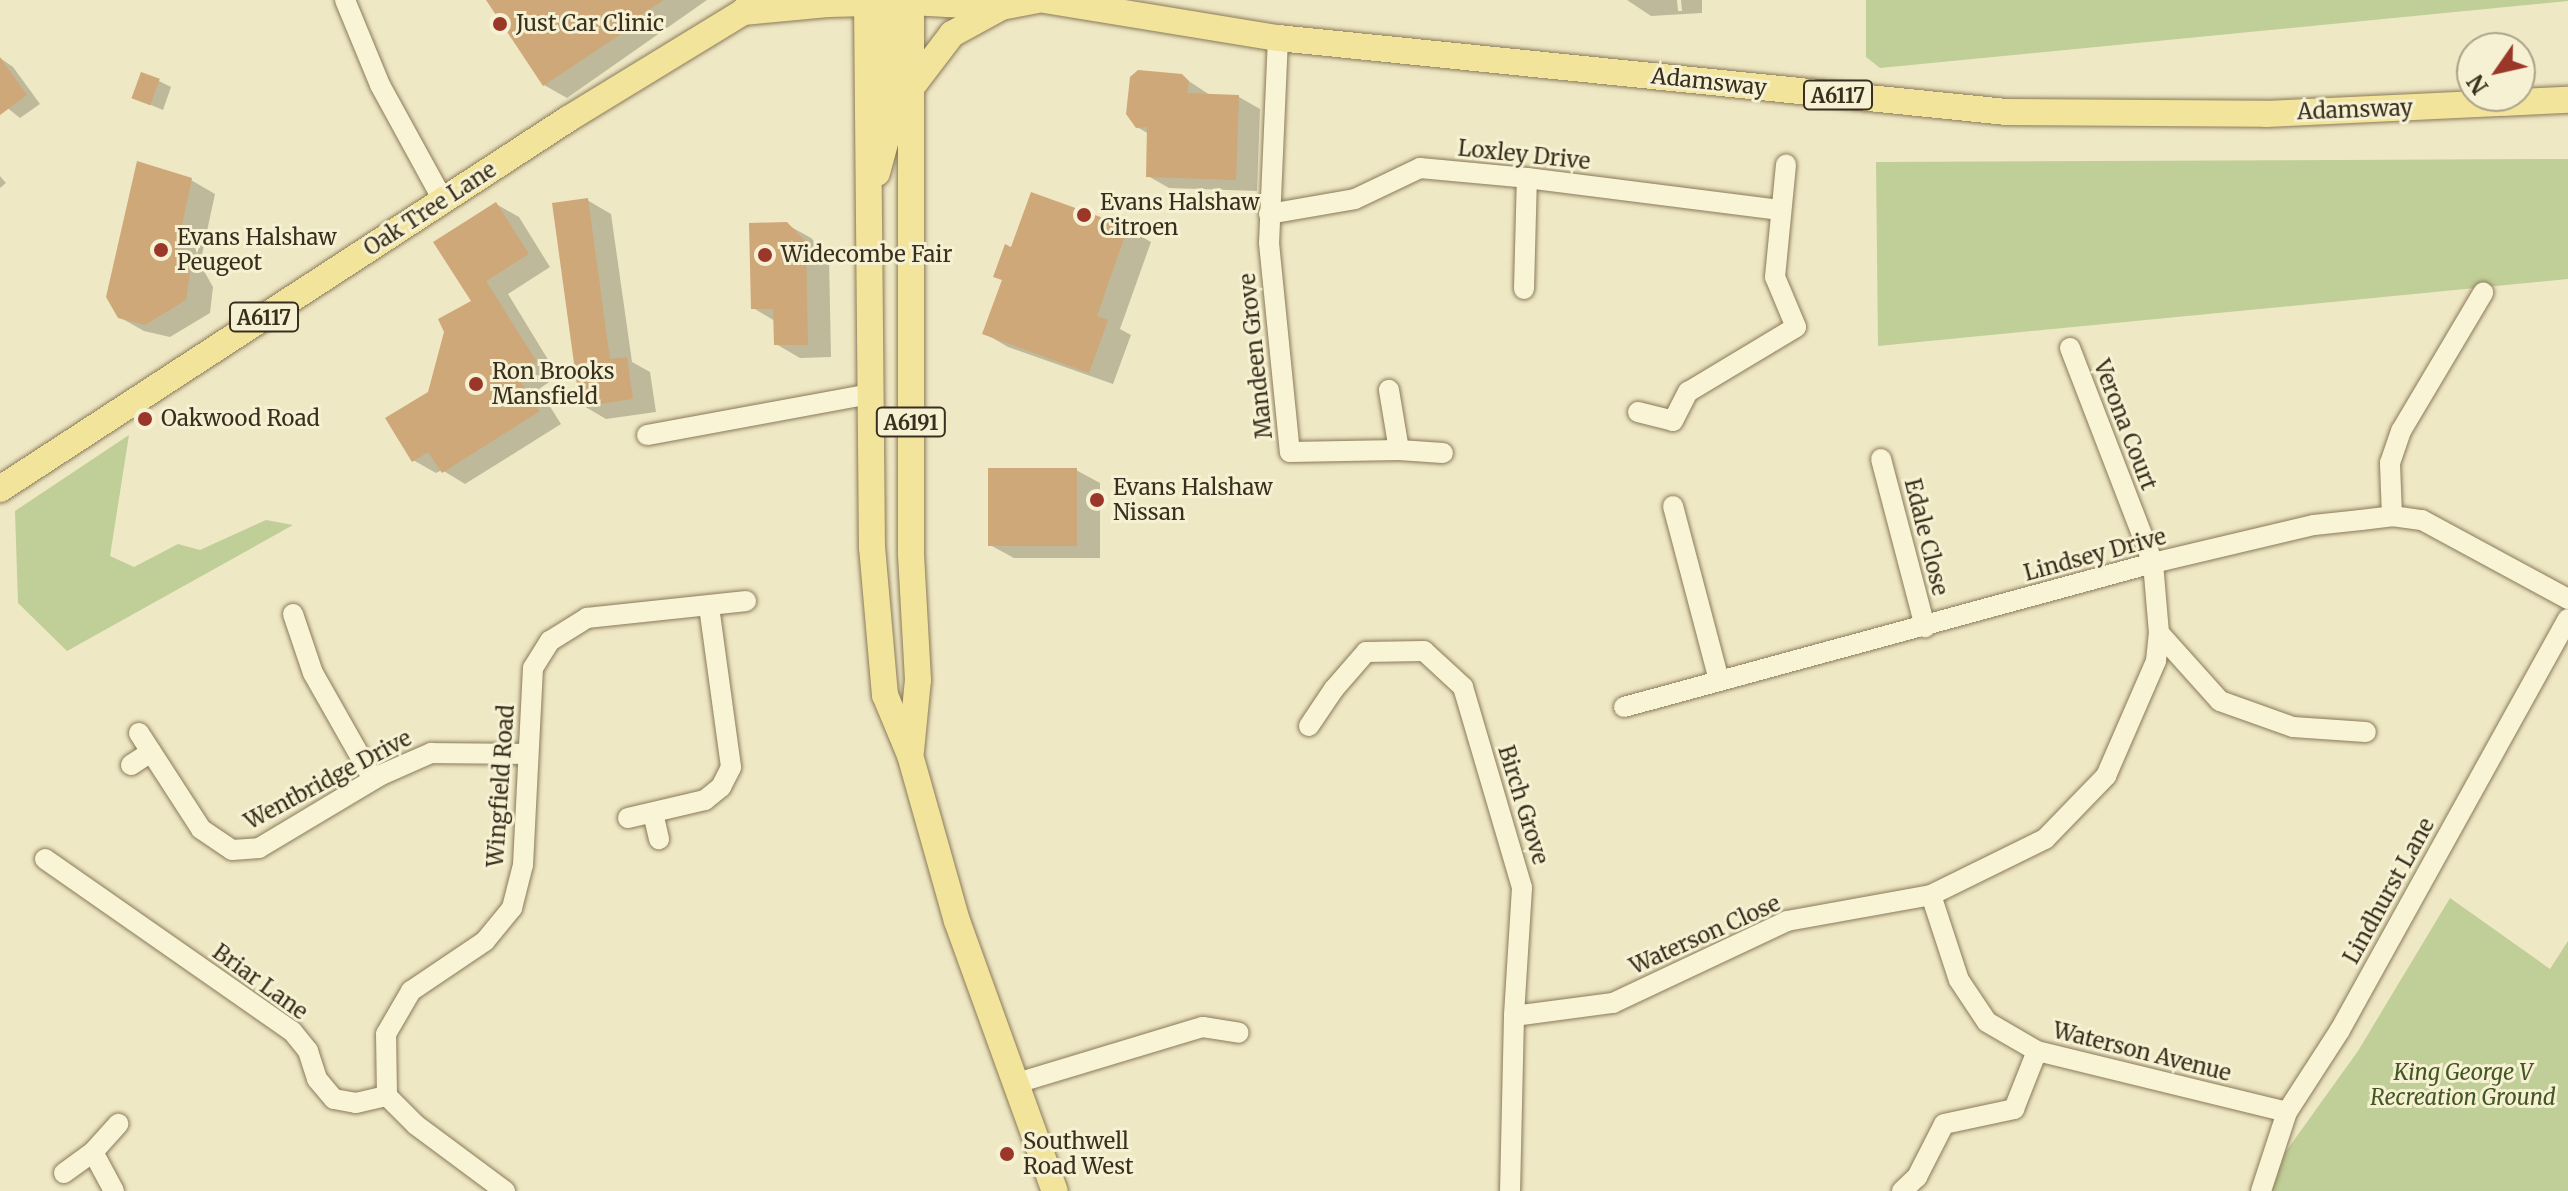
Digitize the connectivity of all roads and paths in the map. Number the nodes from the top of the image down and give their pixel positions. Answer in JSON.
{"nodes":[{"id":1,"x":345,"y":0,"type":"edge"},
{"id":2,"x":1036,"y":0,"type":"edge"},
{"id":3,"x":1045,"y":0,"type":"edge"},
{"id":4,"x":886,"y":1,"type":"edge"},
{"id":5,"x":749,"y":6,"type":"edge"},
{"id":6,"x":1001,"y":7,"type":"junction"},
{"id":7,"x":1278,"y":38,"type":"junction"},
{"id":8,"x":911,"y":88,"type":"junction"},
{"id":9,"x":2568,"y":100,"type":"edge"},
{"id":10,"x":1786,"y":165,"type":"dead end"},
{"id":11,"x":1527,"y":178,"type":"junction"},
{"id":12,"x":443,"y":200,"type":"junction"},
{"id":13,"x":1781,"y":210,"type":"junction"},
{"id":14,"x":1269,"y":214,"type":"junction"},
{"id":15,"x":1524,"y":289,"type":"dead end"},
{"id":16,"x":2483,"y":293,"type":"dead end"},
{"id":17,"x":2070,"y":348,"type":"dead end"},
{"id":18,"x":1389,"y":390,"type":"dead end"},
{"id":19,"x":871,"y":394,"type":"junction"},
{"id":20,"x":1638,"y":412,"type":"dead end"},
{"id":21,"x":647,"y":435,"type":"dead end"},
{"id":22,"x":1399,"y":450,"type":"junction"},
{"id":23,"x":1443,"y":453,"type":"dead end"},
{"id":24,"x":1881,"y":459,"type":"dead end"},
{"id":25,"x":0,"y":489,"type":"edge"},
{"id":26,"x":1673,"y":506,"type":"dead end"},
{"id":27,"x":2392,"y":516,"type":"junction"},
{"id":28,"x":2153,"y":563,"type":"junction"},
{"id":29,"x":2568,"y":599,"type":"edge"},
{"id":30,"x":746,"y":601,"type":"dead end"},
{"id":31,"x":709,"y":606,"type":"junction"},
{"id":32,"x":293,"y":614,"type":"dead end"},
{"id":33,"x":2568,"y":619,"type":"edge"},
{"id":34,"x":1925,"y":627,"type":"junction"},
{"id":35,"x":2159,"y":633,"type":"junction"},
{"id":36,"x":1719,"y":680,"type":"junction"},
{"id":37,"x":1624,"y":707,"type":"dead end"},
{"id":38,"x":1309,"y":726,"type":"dead end"},
{"id":39,"x":2366,"y":732,"type":"dead end"},
{"id":40,"x":139,"y":733,"type":"dead end"},
{"id":41,"x":151,"y":752,"type":"junction"},
{"id":42,"x":527,"y":754,"type":"junction"},
{"id":43,"x":910,"y":755,"type":"junction"},
{"id":44,"x":131,"y":765,"type":"dead end"},
{"id":45,"x":373,"y":779,"type":"junction"},
{"id":46,"x":653,"y":813,"type":"junction"},
{"id":47,"x":628,"y":818,"type":"dead end"},
{"id":48,"x":659,"y":839,"type":"dead end"},
{"id":49,"x":45,"y":859,"type":"dead end"},
{"id":50,"x":1931,"y":895,"type":"junction"},
{"id":51,"x":1514,"y":1016,"type":"junction"},
{"id":52,"x":1239,"y":1033,"type":"dead end"},
{"id":53,"x":2037,"y":1051,"type":"junction"},
{"id":54,"x":1017,"y":1083,"type":"junction"},
{"id":55,"x":387,"y":1096,"type":"junction"},
{"id":56,"x":2287,"y":1112,"type":"junction"},
{"id":57,"x":118,"y":1124,"type":"dead end"},
{"id":58,"x":93,"y":1152,"type":"junction"},
{"id":59,"x":64,"y":1173,"type":"dead end"},
{"id":60,"x":114,"y":1191,"type":"edge"},
{"id":61,"x":505,"y":1191,"type":"edge"},
{"id":62,"x":1055,"y":1191,"type":"edge"},
{"id":63,"x":1510,"y":1191,"type":"edge"},
{"id":64,"x":1902,"y":1191,"type":"edge"},
{"id":65,"x":2261,"y":1191,"type":"edge"}],
"edges":[{"from":1,"to":12,"type":"street"},
{"from":2,"to":6,"type":"main road","number":"A6117"},
{"from":3,"to":7,"type":"main road","name":"Adamsway","number":"A6117"},
{"from":4,"to":5,"type":"main road","name":"Oak Tree Lane","number":"A6117"},
{"from":4,"to":6,"type":"main road","number":"A6117"},
{"from":4,"to":8,"type":"main road","number":"A6191"},
{"from":4,"to":19,"type":"main road","number":"A6191"},
{"from":5,"to":12,"type":"main road","name":"Oak Tree Lane","number":"A6117"},
{"from":6,"to":8,"type":"main road"},
{"from":7,"to":9,"type":"main road","name":"Adamsway","number":"A6117"},
{"from":7,"to":14,"type":"street","name":"Mandeen Grove"},
{"from":8,"to":43,"type":"main road","number":"A6191"},
{"from":10,"to":13,"type":"street"},
{"from":11,"to":13,"type":"street","name":"Loxley Drive"},
{"from":11,"to":14,"type":"street","name":"Loxley Drive"},
{"from":11,"to":15,"type":"street"},
{"from":12,"to":25,"type":"main road","name":"Oak Tree Lane","number":"A6117"},
{"from":13,"to":20,"type":"street"},
{"from":14,"to":22,"type":"street","name":"Mandeen Grove"},
{"from":16,"to":27,"type":"street"},
{"from":17,"to":28,"type":"street","name":"Verona Court"},
{"from":18,"to":22,"type":"street"},
{"from":19,"to":21,"type":"street"},
{"from":19,"to":43,"type":"main road","number":"A6191"},
{"from":22,"to":23,"type":"street"},
{"from":24,"to":34,"type":"street","name":"Edale Close"},
{"from":26,"to":36,"type":"street"},
{"from":27,"to":28,"type":"street","name":"Lindsey Drive"},
{"from":27,"to":29,"type":"street","name":"Lindsey Drive"},
{"from":28,"to":34,"type":"street","name":"Lindsey Drive"},
{"from":28,"to":35,"type":"street","name":"Verona Court"},
{"from":30,"to":31,"type":"street","name":"Wingfield Road"},
{"from":31,"to":42,"type":"street","name":"Wingfield Road"},
{"from":31,"to":46,"type":"street"},
{"from":32,"to":45,"type":"street"},
{"from":33,"to":56,"type":"street","name":"Lindhurst Lane"},
{"from":34,"to":36,"type":"street","name":"Lindsey Drive"},
{"from":35,"to":39,"type":"street"},
{"from":35,"to":50,"type":"street","name":"Waterson Close"},
{"from":36,"to":37,"type":"street","name":"Lindsey Drive"},
{"from":38,"to":51,"type":"street","name":"Birch Grove"},
{"from":40,"to":41,"type":"street","name":"Wentbridge Drive"},
{"from":41,"to":44,"type":"street"},
{"from":41,"to":45,"type":"street","name":"Wentbridge Drive"},
{"from":42,"to":45,"type":"street","name":"Wentbridge Drive"},
{"from":42,"to":55,"type":"street","name":"Wingfield Road"},
{"from":43,"to":54,"type":"main road","number":"A6191"},
{"from":46,"to":47,"type":"street"},
{"from":46,"to":48,"type":"street"},
{"from":49,"to":55,"type":"street","name":"Briar Lane"},
{"from":50,"to":51,"type":"street","name":"Waterson Close"},
{"from":50,"to":53,"type":"street","name":"Waterson Avenue"},
{"from":51,"to":63,"type":"street","name":"Birch Grove"},
{"from":52,"to":54,"type":"street"},
{"from":53,"to":56,"type":"street","name":"Waterson Avenue"},
{"from":53,"to":64,"type":"street"},
{"from":54,"to":62,"type":"main road","number":"A6191"},
{"from":55,"to":61,"type":"street"},
{"from":56,"to":65,"type":"street","name":"Lindhurst Lane"},
{"from":57,"to":58,"type":"street"},
{"from":58,"to":59,"type":"street"},
{"from":58,"to":60,"type":"street"}]}
